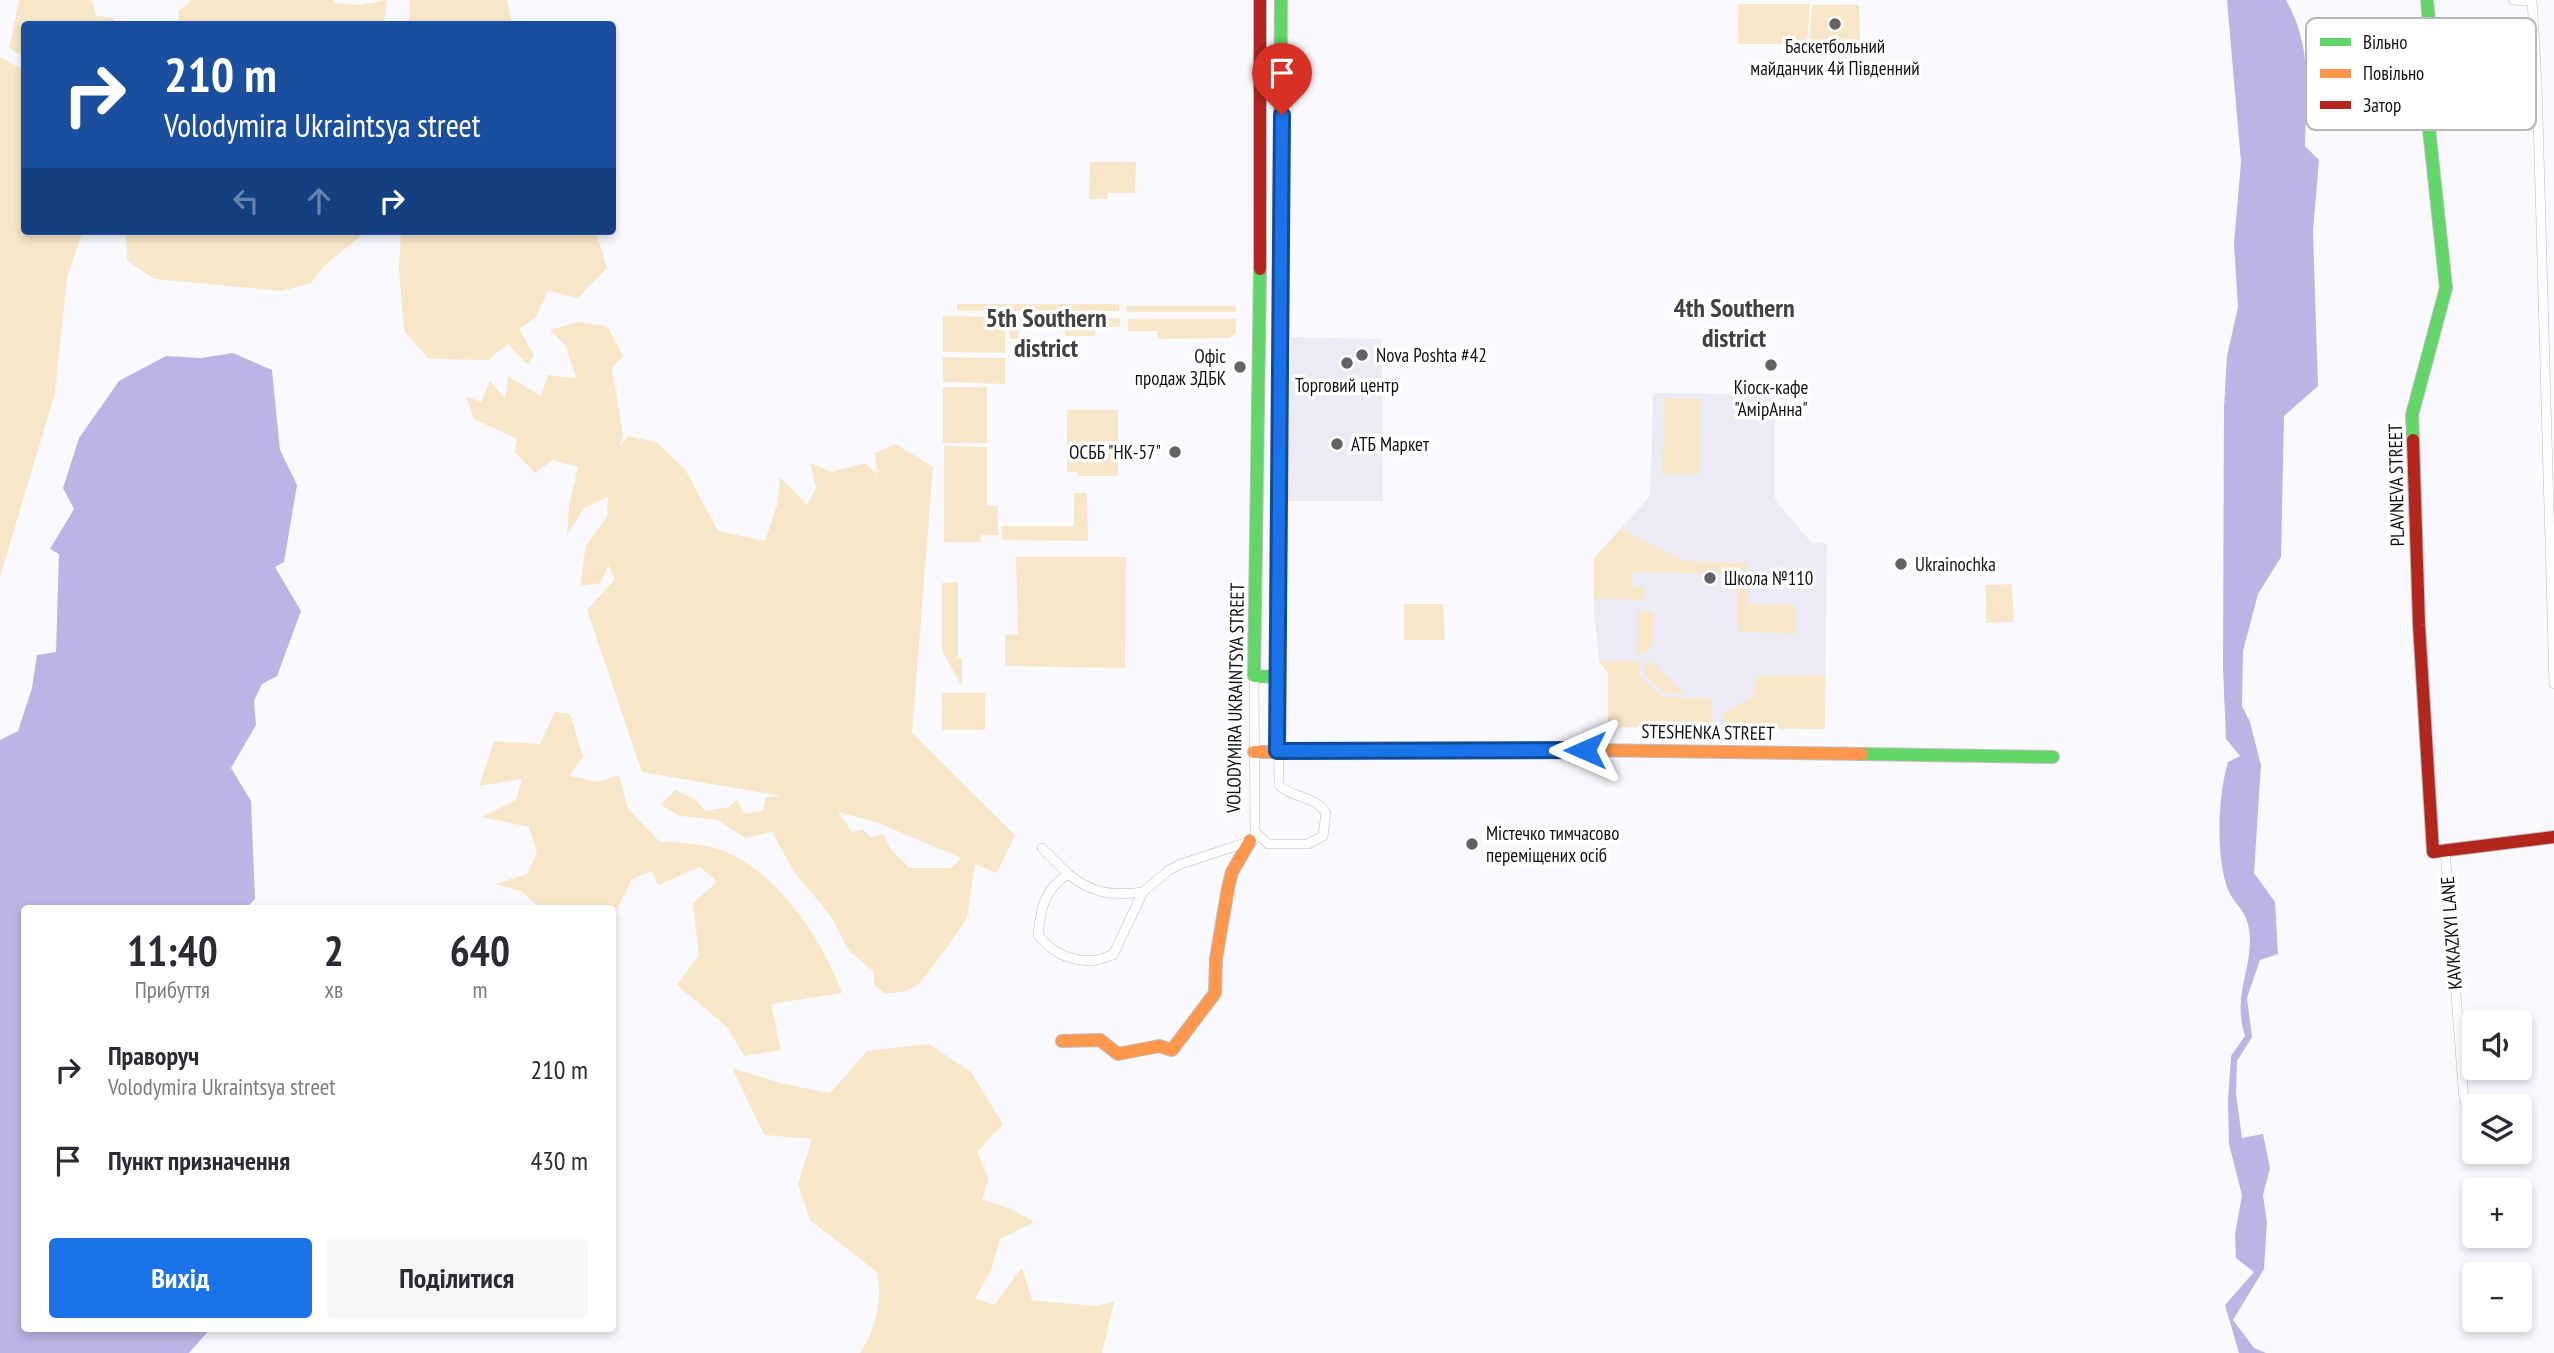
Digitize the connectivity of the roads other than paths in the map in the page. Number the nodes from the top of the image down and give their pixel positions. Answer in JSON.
{"nodes":[{"id":1,"x":1260,"y":0,"type":"edge"},
{"id":2,"x":1282,"y":0,"type":"edge"},
{"id":3,"x":2427,"y":0,"type":"edge"},
{"id":4,"x":2513,"y":0,"type":"edge"},
{"id":5,"x":2532,"y":1,"type":"edge"},
{"id":6,"x":2429,"y":18,"type":"edge"},
{"id":7,"x":2536,"y":56,"type":"edge"},
{"id":8,"x":2429,"y":130,"type":"edge"},
{"id":9,"x":1254,"y":676,"type":"junction"},
{"id":10,"x":1278,"y":677,"type":"junction"},
{"id":11,"x":2554,"y":684,"type":"edge"},
{"id":12,"x":1277,"y":751,"type":"junction"},
{"id":13,"x":1254,"y":752,"type":"junction"},
{"id":14,"x":2053,"y":757,"type":"dead end"},
{"id":15,"x":2554,"y":838,"type":"edge"},
{"id":16,"x":1254,"y":840,"type":"junction"},
{"id":17,"x":1042,"y":848,"type":"dead end"},
{"id":18,"x":2445,"y":850,"type":"junction"},
{"id":19,"x":1068,"y":874,"type":"junction"},
{"id":20,"x":1143,"y":892,"type":"junction"},
{"id":21,"x":1062,"y":1041,"type":"dead end"},
{"id":22,"x":2464,"y":1094,"type":"edge"}],
"edges":[{"from":1,"to":9,"type":"street","name":"VOLODYMIRA UKRAINTSYA STREET"},
{"from":2,"to":10,"type":"street","name":"VOLODYMIRA UKRAINTSYA STREET"},
{"from":3,"to":6,"type":"street","name":"PLAVNEVA STREET"},
{"from":4,"to":5,"type":"street"},
{"from":7,"to":11,"type":"street"},
{"from":8,"to":18,"type":"street","name":"PLAVNEVA STREET"},
{"from":9,"to":10,"type":"street"},
{"from":9,"to":13,"type":"street","name":"VOLODYMIRA UKRAINTSYA STREET"},
{"from":10,"to":12,"type":"street","name":"VOLODYMIRA UKRAINTSYA STREET"},
{"from":12,"to":13,"type":"street","name":"STESHENKA STREET"},
{"from":12,"to":14,"type":"street","name":"STESHENKA STREET"},
{"from":12,"to":16,"type":"street","name":"VOLODYMIRA UKRAINTSYA STREET"},
{"from":13,"to":16,"type":"street","name":"VOLODYMIRA UKRAINTSYA STREET"},
{"from":15,"to":18,"type":"street"},
{"from":16,"to":20,"type":"street"},
{"from":16,"to":21,"type":"street"},
{"from":17,"to":19,"type":"street"},
{"from":18,"to":22,"type":"street","name":"KAVKAZKYI LANE"},
{"from":19,"to":20,"type":"street"},
{"from":19,"to":20,"type":"street"}]}
